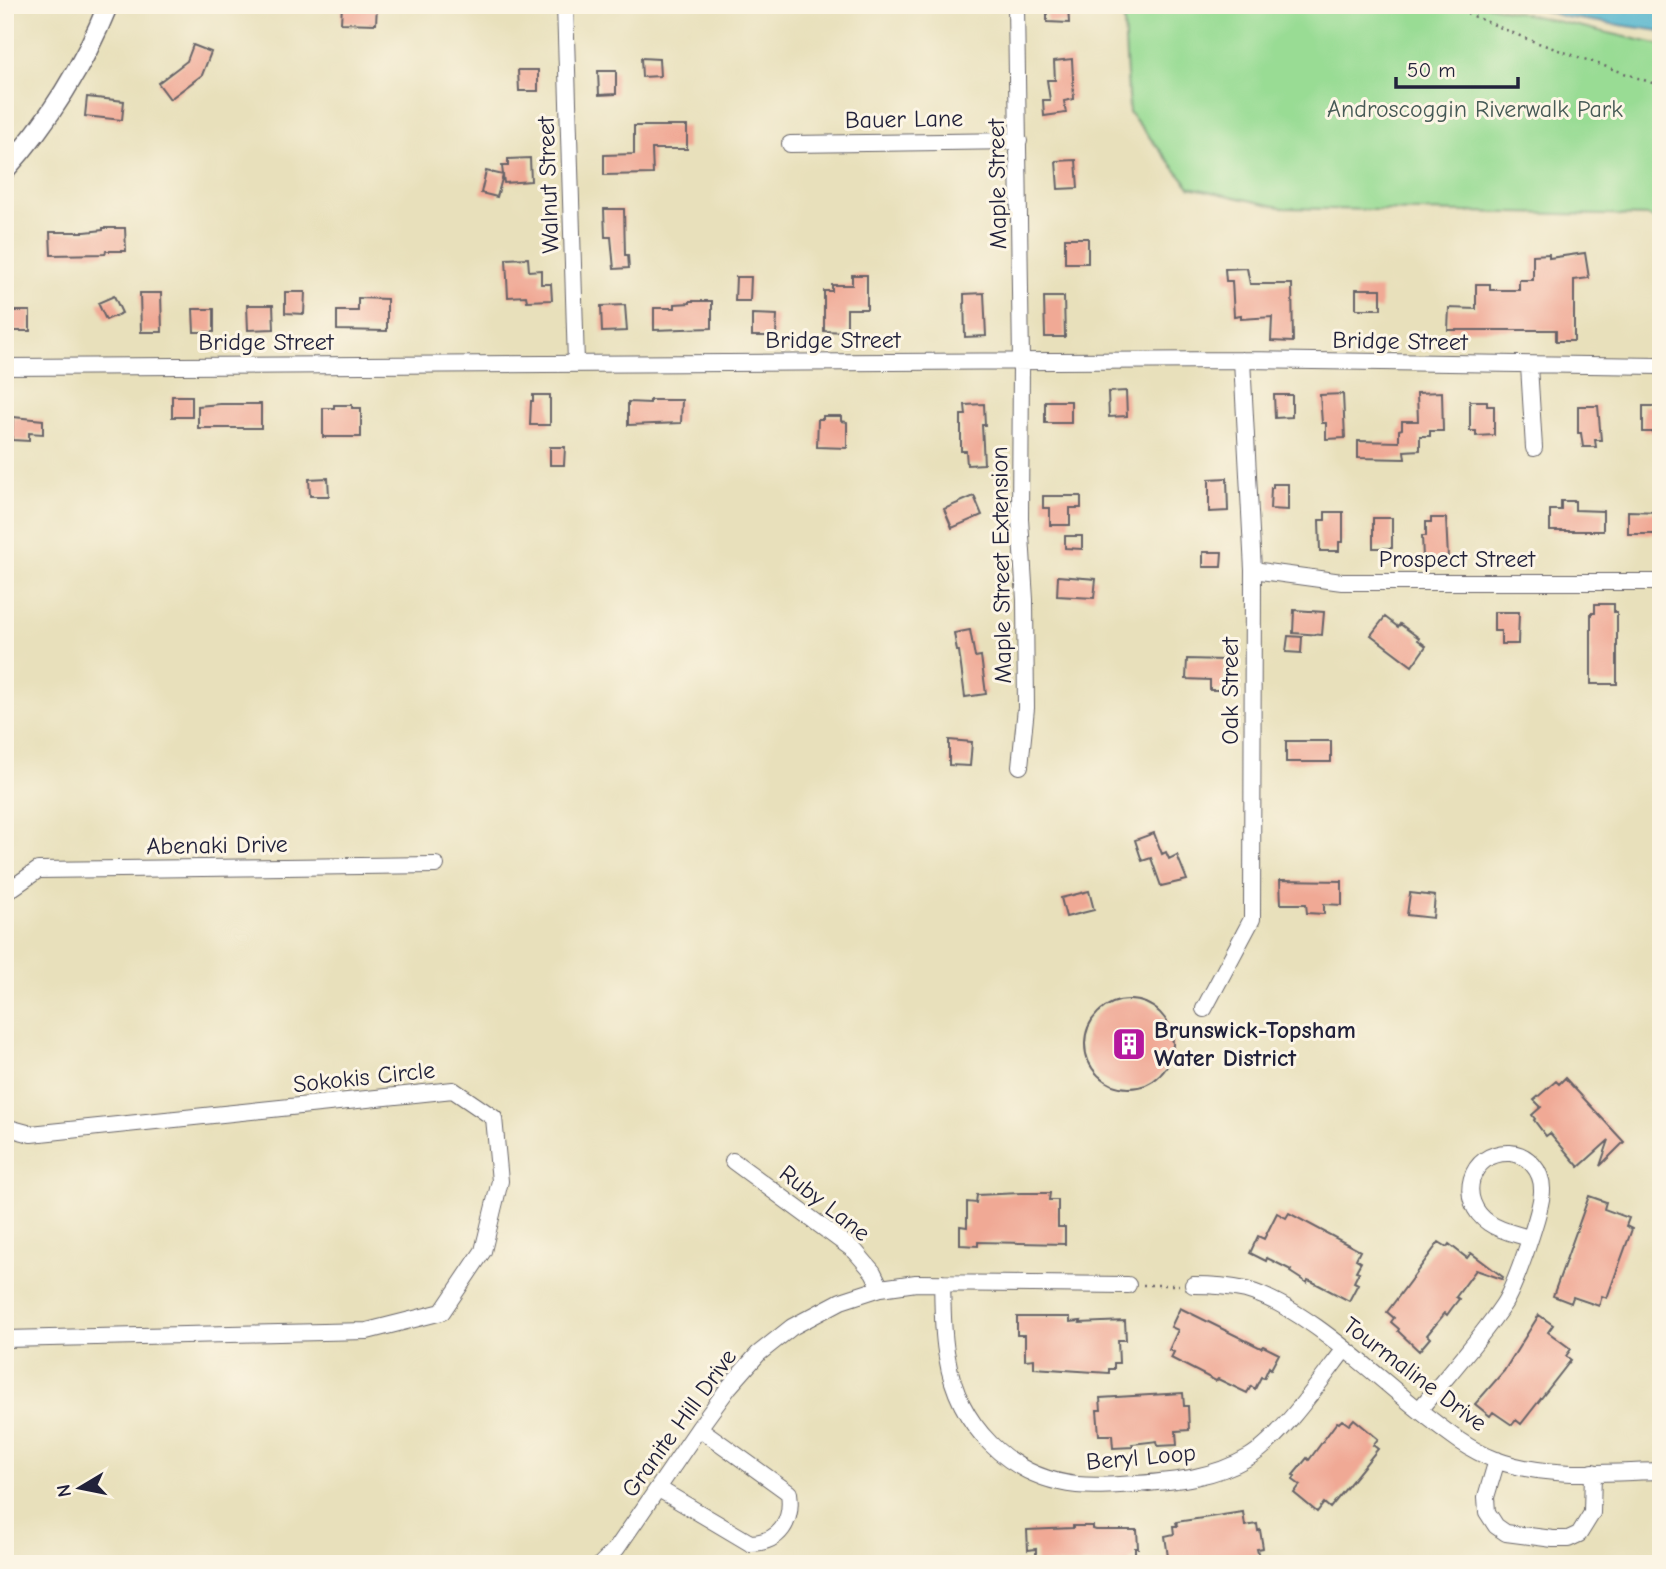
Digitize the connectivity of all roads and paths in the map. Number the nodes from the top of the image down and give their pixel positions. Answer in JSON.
{"nodes":[{"id":1,"x":108,"y":5,"type":"edge"},
{"id":2,"x":565,"y":5,"type":"edge"},
{"id":3,"x":1016,"y":5,"type":"edge"},
{"id":4,"x":1448,"y":5,"type":"edge"},
{"id":5,"x":1661,"y":86,"type":"edge"},
{"id":6,"x":1019,"y":141,"type":"junction"},
{"id":7,"x":790,"y":144,"type":"dead end"},
{"id":8,"x":5,"y":170,"type":"edge"},
{"id":9,"x":1242,"y":360,"type":"junction"},
{"id":10,"x":1021,"y":362,"type":"junction"},
{"id":11,"x":576,"y":363,"type":"junction"},
{"id":12,"x":1529,"y":366,"type":"junction"},
{"id":13,"x":1661,"y":366,"type":"edge"},
{"id":14,"x":5,"y":367,"type":"edge"},
{"id":15,"x":1535,"y":449,"type":"dead end"},
{"id":16,"x":1253,"y":570,"type":"junction"},
{"id":17,"x":1661,"y":582,"type":"edge"},
{"id":18,"x":1020,"y":766,"type":"dead end"},
{"id":19,"x":436,"y":866,"type":"dead end"},
{"id":20,"x":5,"y":893,"type":"edge"},
{"id":21,"x":1204,"y":1009,"type":"dead end"},
{"id":22,"x":5,"y":1127,"type":"edge"},
{"id":23,"x":733,"y":1161,"type":"dead end"},
{"id":24,"x":1529,"y":1238,"type":"junction"},
{"id":25,"x":942,"y":1283,"type":"junction"},
{"id":26,"x":1128,"y":1285,"type":"joint"},
{"id":27,"x":1193,"y":1285,"type":"joint"},
{"id":28,"x":881,"y":1288,"type":"junction"},
{"id":29,"x":5,"y":1339,"type":"edge"},
{"id":30,"x":1345,"y":1350,"type":"junction"},
{"id":31,"x":1419,"y":1410,"type":"junction"},
{"id":32,"x":699,"y":1428,"type":"junction"},
{"id":33,"x":1497,"y":1460,"type":"junction"},
{"id":34,"x":1661,"y":1471,"type":"edge"},
{"id":35,"x":1593,"y":1472,"type":"junction"},
{"id":36,"x":659,"y":1489,"type":"junction"},
{"id":37,"x":601,"y":1564,"type":"edge"}],
"edges":[{"from":1,"to":8,"type":"street"},
{"from":2,"to":11,"type":"street","name":"Walnut Street"},
{"from":3,"to":6,"type":"street","name":"Maple Street"},
{"from":4,"to":5,"type":"path"},
{"from":6,"to":7,"type":"street","name":"Bauer Lane"},
{"from":6,"to":10,"type":"street","name":"Maple Street"},
{"from":9,"to":10,"type":"street","name":"Bridge Street"},
{"from":9,"to":12,"type":"street","name":"Bridge Street"},
{"from":9,"to":16,"type":"street","name":"Oak Street"},
{"from":10,"to":11,"type":"street","name":"Bridge Street"},
{"from":10,"to":18,"type":"street","name":"Maple Street Extension"},
{"from":11,"to":14,"type":"street","name":"Bridge Street"},
{"from":12,"to":13,"type":"street","name":"Bridge Street"},
{"from":12,"to":15,"type":"street"},
{"from":16,"to":17,"type":"street","name":"Prospect Street"},
{"from":16,"to":21,"type":"street","name":"Oak Street"},
{"from":19,"to":20,"type":"street","name":"Abenaki Drive"},
{"from":22,"to":29,"type":"street","name":"Sokokis Circle"},
{"from":23,"to":28,"type":"street","name":"Ruby Lane"},
{"from":24,"to":24,"type":"street"},
{"from":24,"to":31,"type":"street"},
{"from":25,"to":26,"type":"street"},
{"from":25,"to":28,"type":"street"},
{"from":25,"to":30,"type":"street","name":"Beryl Loop"},
{"from":26,"to":27,"type":"path"},
{"from":27,"to":30,"type":"street","name":"Tourmaline Drive"},
{"from":28,"to":32,"type":"street","name":"Granite Hill Drive"},
{"from":30,"to":31,"type":"street","name":"Tourmaline Drive"},
{"from":31,"to":33,"type":"street","name":"Tourmaline Drive"},
{"from":32,"to":36,"type":"street","name":"Granite Hill Drive"},
{"from":32,"to":36,"type":"street"},
{"from":33,"to":35,"type":"street","name":"Tourmaline Drive"},
{"from":33,"to":35,"type":"street"},
{"from":34,"to":35,"type":"street","name":"Tourmaline Drive"},
{"from":36,"to":37,"type":"street","name":"Granite Hill Drive"}]}
